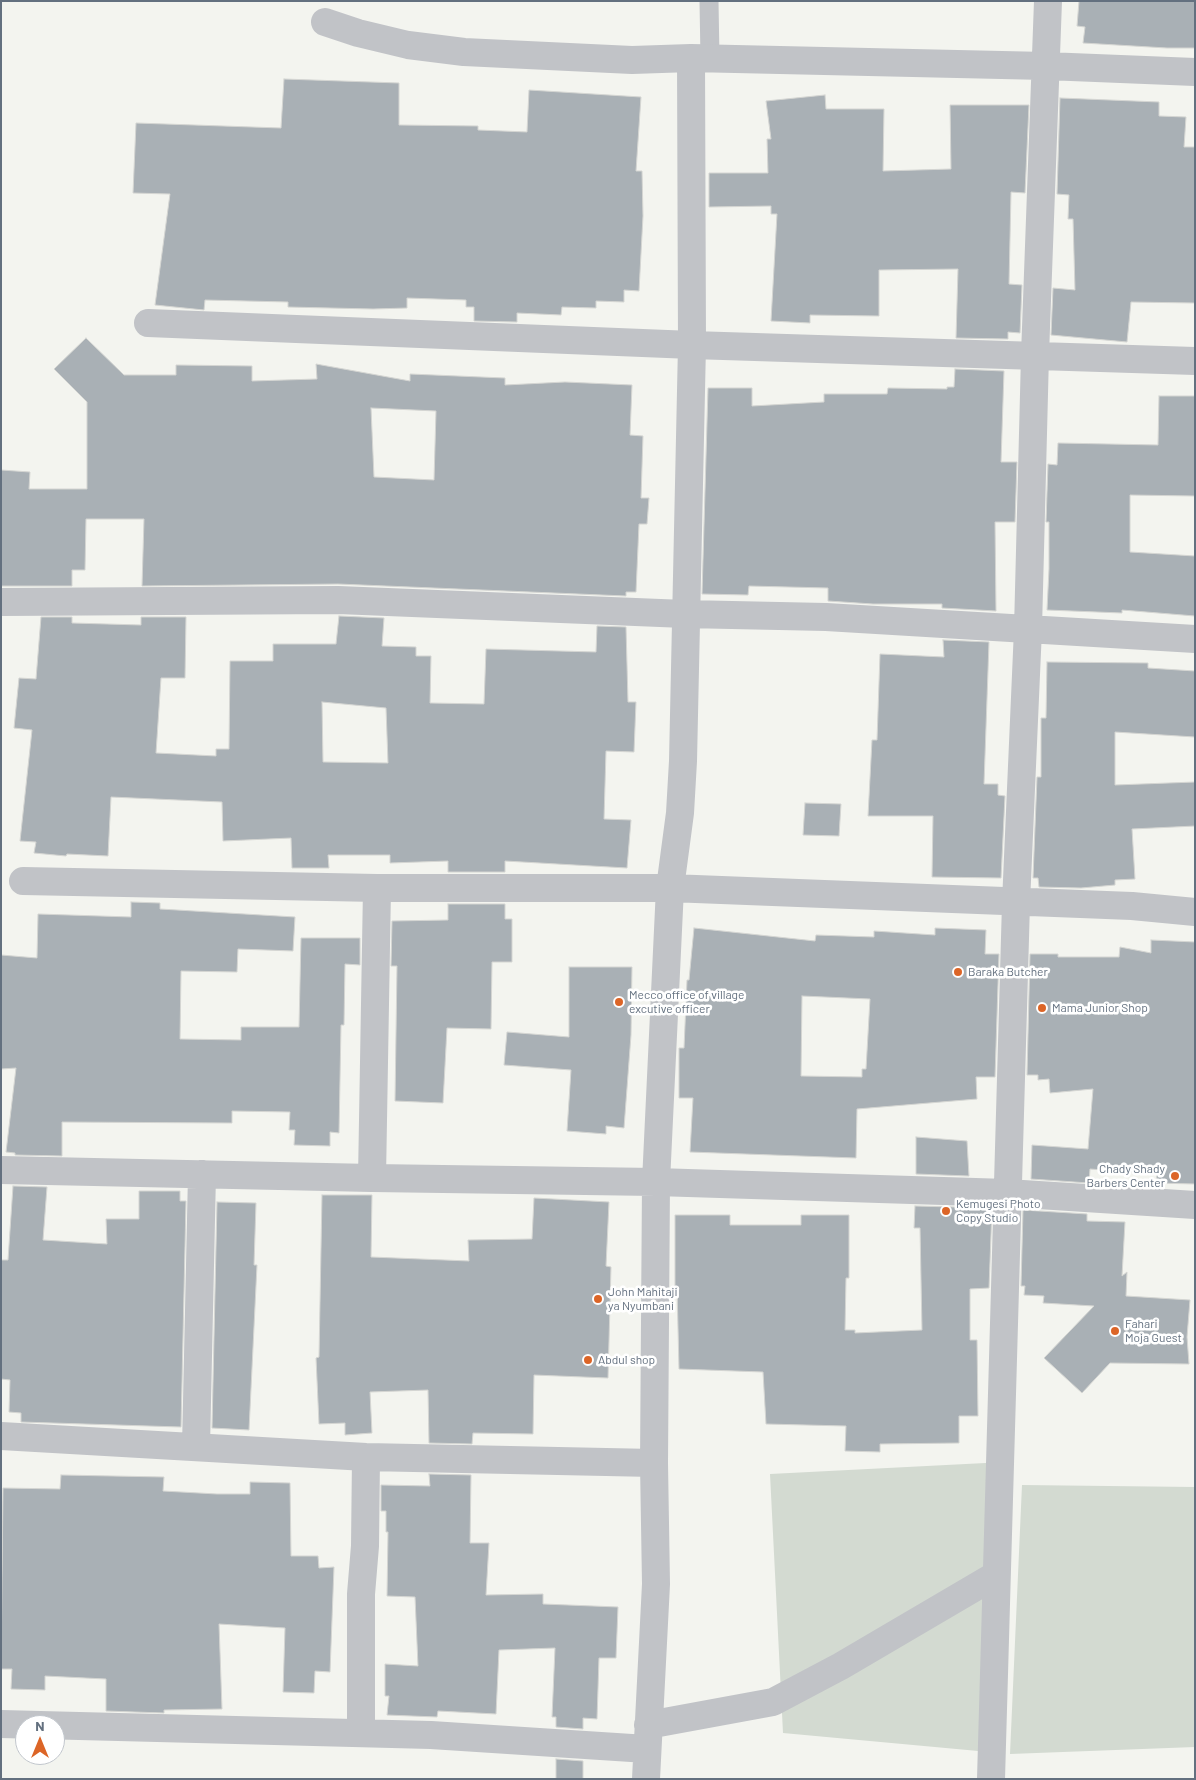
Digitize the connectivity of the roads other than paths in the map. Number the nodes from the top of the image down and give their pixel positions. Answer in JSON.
{"nodes":[{"id":1,"x":709,"y":1,"type":"edge"},
{"id":2,"x":1048,"y":1,"type":"edge"},
{"id":3,"x":325,"y":22,"type":"dead end"},
{"id":4,"x":700,"y":59,"type":"junction"},
{"id":5,"x":1046,"y":66,"type":"junction"},
{"id":6,"x":1195,"y":72,"type":"edge"},
{"id":7,"x":148,"y":323,"type":"dead end"},
{"id":8,"x":692,"y":345,"type":"junction"},
{"id":9,"x":1035,"y":355,"type":"junction"},
{"id":10,"x":1195,"y":361,"type":"edge"},
{"id":11,"x":1,"y":602,"type":"edge"},
{"id":12,"x":685,"y":614,"type":"junction"},
{"id":13,"x":1028,"y":629,"type":"junction"},
{"id":14,"x":1195,"y":639,"type":"edge"},
{"id":15,"x":23,"y":881,"type":"dead end"},
{"id":16,"x":377,"y":888,"type":"junction"},
{"id":17,"x":670,"y":888,"type":"junction"},
{"id":18,"x":1016,"y":903,"type":"junction"},
{"id":19,"x":1195,"y":912,"type":"edge"},
{"id":20,"x":1,"y":1170,"type":"edge"},
{"id":21,"x":202,"y":1174,"type":"junction"},
{"id":22,"x":372,"y":1178,"type":"junction"},
{"id":23,"x":656,"y":1182,"type":"junction"},
{"id":24,"x":1006,"y":1194,"type":"junction"},
{"id":25,"x":1195,"y":1205,"type":"edge"},
{"id":26,"x":1,"y":1436,"type":"edge"},
{"id":27,"x":196,"y":1447,"type":"junction"},
{"id":28,"x":366,"y":1457,"type":"junction"},
{"id":29,"x":654,"y":1463,"type":"junction"},
{"id":30,"x":996,"y":1575,"type":"junction"},
{"id":31,"x":1,"y":1724,"type":"edge"},
{"id":32,"x":360,"y":1733,"type":"junction"},
{"id":33,"x":647,"y":1737,"type":"junction"},
{"id":34,"x":646,"y":1779,"type":"edge"},
{"id":35,"x":991,"y":1779,"type":"edge"}],
"edges":[{"from":1,"to":4,"type":"lane"},
{"from":2,"to":5,"type":"street"},
{"from":3,"to":4,"type":"street"},
{"from":4,"to":5,"type":"street"},
{"from":4,"to":8,"type":"street"},
{"from":5,"to":6,"type":"street"},
{"from":5,"to":9,"type":"street"},
{"from":7,"to":8,"type":"street"},
{"from":8,"to":9,"type":"street"},
{"from":8,"to":12,"type":"street"},
{"from":9,"to":10,"type":"street"},
{"from":9,"to":13,"type":"street"},
{"from":11,"to":12,"type":"street"},
{"from":12,"to":13,"type":"street"},
{"from":12,"to":17,"type":"street"},
{"from":13,"to":14,"type":"street"},
{"from":13,"to":18,"type":"street"},
{"from":15,"to":16,"type":"street"},
{"from":16,"to":17,"type":"street"},
{"from":16,"to":22,"type":"street"},
{"from":17,"to":18,"type":"street"},
{"from":17,"to":23,"type":"street"},
{"from":18,"to":19,"type":"street"},
{"from":18,"to":24,"type":"street"},
{"from":20,"to":21,"type":"street"},
{"from":21,"to":22,"type":"street"},
{"from":21,"to":27,"type":"street"},
{"from":22,"to":23,"type":"street"},
{"from":23,"to":24,"type":"street"},
{"from":23,"to":29,"type":"street"},
{"from":24,"to":25,"type":"street"},
{"from":24,"to":30,"type":"street"},
{"from":26,"to":27,"type":"street"},
{"from":27,"to":28,"type":"street"},
{"from":28,"to":29,"type":"street"},
{"from":28,"to":32,"type":"street"},
{"from":29,"to":33,"type":"street"},
{"from":30,"to":33,"type":"street"},
{"from":30,"to":35,"type":"street"},
{"from":31,"to":32,"type":"street"},
{"from":32,"to":33,"type":"street"},
{"from":33,"to":34,"type":"street"}]}
